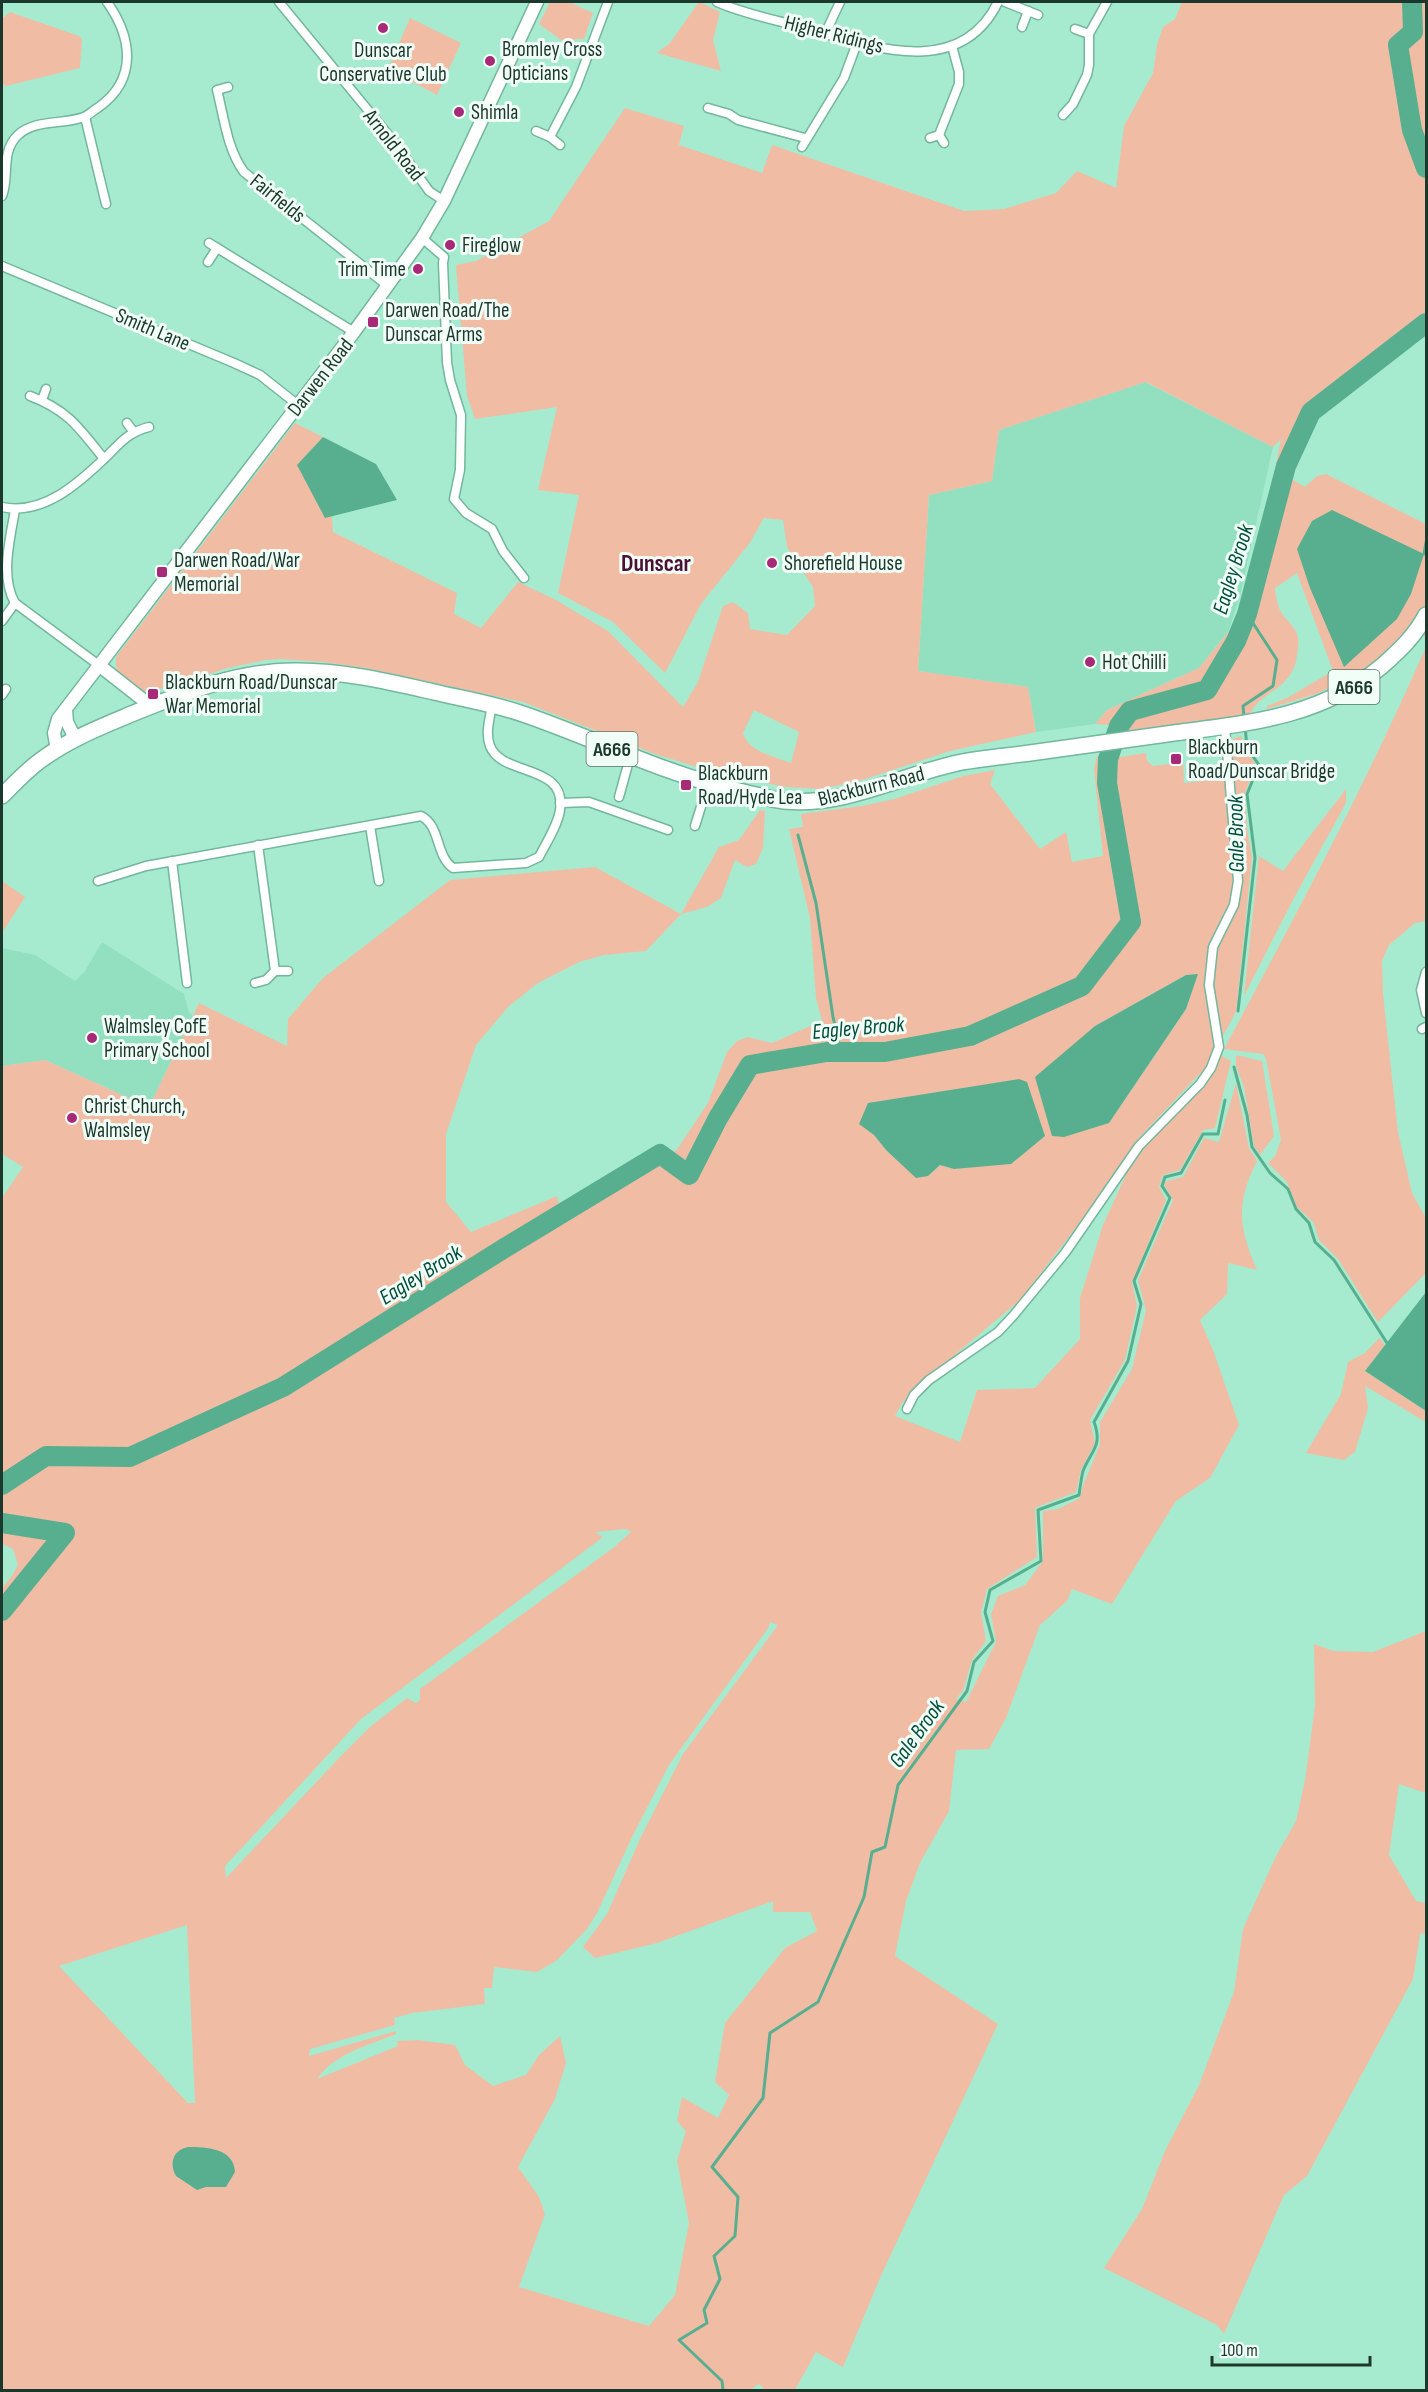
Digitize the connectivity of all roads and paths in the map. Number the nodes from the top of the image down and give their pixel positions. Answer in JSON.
{"nodes":[{"id":1,"x":107,"y":2,"type":"edge"},
{"id":2,"x":279,"y":2,"type":"edge"},
{"id":3,"x":537,"y":2,"type":"edge"},
{"id":4,"x":608,"y":2,"type":"edge"},
{"id":5,"x":717,"y":2,"type":"edge"},
{"id":6,"x":840,"y":2,"type":"edge"},
{"id":7,"x":998,"y":2,"type":"edge"},
{"id":8,"x":1005,"y":2,"type":"edge"},
{"id":9,"x":1107,"y":2,"type":"edge"},
{"id":10,"x":1028,"y":11,"type":"junction"},
{"id":11,"x":1038,"y":15,"type":"dead end"},
{"id":12,"x":1022,"y":27,"type":"dead end"},
{"id":13,"x":1075,"y":29,"type":"dead end"},
{"id":14,"x":825,"y":33,"type":"junction"},
{"id":15,"x":1089,"y":34,"type":"junction"},
{"id":16,"x":857,"y":43,"type":"junction"},
{"id":17,"x":952,"y":46,"type":"junction"},
{"id":18,"x":577,"y":48,"type":"dead end"},
{"id":19,"x":588,"y":53,"type":"junction"},
{"id":20,"x":228,"y":87,"type":"dead end"},
{"id":21,"x":726,"y":103,"type":"dead end"},
{"id":22,"x":1073,"y":104,"type":"junction"},
{"id":23,"x":708,"y":108,"type":"dead end"},
{"id":24,"x":1080,"y":110,"type":"dead end"},
{"id":25,"x":729,"y":114,"type":"junction"},
{"id":26,"x":1063,"y":115,"type":"dead end"},
{"id":27,"x":85,"y":117,"type":"junction"},
{"id":28,"x":536,"y":131,"type":"dead end"},
{"id":29,"x":550,"y":137,"type":"junction"},
{"id":30,"x":930,"y":138,"type":"dead end"},
{"id":31,"x":560,"y":145,"type":"dead end"},
{"id":32,"x":2,"y":196,"type":"edge"},
{"id":33,"x":444,"y":201,"type":"junction"},
{"id":34,"x":96,"y":207,"type":"dead end"},
{"id":35,"x":422,"y":238,"type":"junction"},
{"id":36,"x":208,"y":262,"type":"dead end"},
{"id":37,"x":2,"y":266,"type":"edge"},
{"id":38,"x":388,"y":286,"type":"junction"},
{"id":39,"x":354,"y":332,"type":"junction"},
{"id":40,"x":46,"y":389,"type":"dead end"},
{"id":41,"x":30,"y":396,"type":"dead end"},
{"id":42,"x":42,"y":400,"type":"junction"},
{"id":43,"x":298,"y":405,"type":"junction"},
{"id":44,"x":148,"y":427,"type":"dead end"},
{"id":45,"x":104,"y":459,"type":"junction"},
{"id":46,"x":2,"y":507,"type":"edge"},
{"id":47,"x":15,"y":510,"type":"junction"},
{"id":48,"x":524,"y":578,"type":"dead end"},
{"id":49,"x":15,"y":603,"type":"junction"},
{"id":50,"x":1426,"y":615,"type":"edge"},
{"id":51,"x":2,"y":621,"type":"edge"},
{"id":52,"x":99,"y":666,"type":"junction"},
{"id":53,"x":154,"y":705,"type":"junction"},
{"id":54,"x":492,"y":705,"type":"junction"},
{"id":55,"x":66,"y":710,"type":"junction"},
{"id":56,"x":1229,"y":727,"type":"junction"},
{"id":57,"x":75,"y":738,"type":"junction"},
{"id":58,"x":57,"y":750,"type":"junction"},
{"id":59,"x":630,"y":756,"type":"junction"},
{"id":60,"x":708,"y":784,"type":"junction"},
{"id":61,"x":2,"y":796,"type":"edge"},
{"id":62,"x":619,"y":797,"type":"dead end"},
{"id":63,"x":560,"y":803,"type":"junction"},
{"id":64,"x":370,"y":826,"type":"junction"},
{"id":65,"x":694,"y":826,"type":"dead end"},
{"id":66,"x":668,"y":830,"type":"dead end"},
{"id":67,"x":258,"y":845,"type":"junction"},
{"id":68,"x":172,"y":861,"type":"junction"},
{"id":69,"x":380,"y":876,"type":"dead end"},
{"id":70,"x":98,"y":881,"type":"dead end"},
{"id":71,"x":185,"y":971,"type":"junction"},
{"id":72,"x":275,"y":971,"type":"junction"},
{"id":73,"x":288,"y":971,"type":"dead end"},
{"id":74,"x":1426,"y":972,"type":"edge"},
{"id":75,"x":174,"y":973,"type":"dead end"},
{"id":76,"x":187,"y":983,"type":"dead end"},
{"id":77,"x":255,"y":983,"type":"dead end"},
{"id":78,"x":1426,"y":1013,"type":"edge"},
{"id":79,"x":907,"y":1409,"type":"dead end"}],
"edges":[{"from":1,"to":27,"type":"street"},
{"from":2,"to":33,"type":"street","name":"Arnold Road"},
{"from":3,"to":33,"type":"main road","name":"Darwen Road"},
{"from":4,"to":19,"type":"street"},
{"from":5,"to":14,"type":"street","name":"Higher Ridings"},
{"from":6,"to":14,"type":"street"},
{"from":7,"to":17,"type":"street","name":"Higher Ridings"},
{"from":8,"to":10,"type":"street"},
{"from":9,"to":15,"type":"street"},
{"from":10,"to":11,"type":"street"},
{"from":10,"to":12,"type":"street"},
{"from":13,"to":15,"type":"street"},
{"from":14,"to":16,"type":"street","name":"Higher Ridings"},
{"from":15,"to":22,"type":"street"},
{"from":16,"to":17,"type":"street","name":"Higher Ridings"},
{"from":16,"to":25,"type":"street"},
{"from":17,"to":30,"type":"street"},
{"from":18,"to":19,"type":"street"},
{"from":19,"to":29,"type":"street"},
{"from":20,"to":38,"type":"street","name":"Fairfields"},
{"from":21,"to":25,"type":"street"},
{"from":22,"to":24,"type":"street"},
{"from":22,"to":26,"type":"street"},
{"from":23,"to":25,"type":"street"},
{"from":27,"to":32,"type":"street"},
{"from":27,"to":34,"type":"street"},
{"from":28,"to":29,"type":"street"},
{"from":29,"to":31,"type":"street"},
{"from":33,"to":35,"type":"main road","name":"Darwen Road"},
{"from":35,"to":38,"type":"main road","name":"Darwen Road"},
{"from":35,"to":48,"type":"street"},
{"from":36,"to":39,"type":"street"},
{"from":37,"to":43,"type":"street","name":"Smith Lane"},
{"from":38,"to":39,"type":"main road","name":"Darwen Road"},
{"from":39,"to":43,"type":"main road","name":"Darwen Road"},
{"from":40,"to":42,"type":"street"},
{"from":41,"to":42,"type":"street"},
{"from":42,"to":45,"type":"street"},
{"from":43,"to":52,"type":"main road","name":"Darwen Road"},
{"from":44,"to":45,"type":"street"},
{"from":45,"to":47,"type":"street"},
{"from":46,"to":47,"type":"street"},
{"from":47,"to":49,"type":"street"},
{"from":49,"to":51,"type":"street"},
{"from":49,"to":52,"type":"street"},
{"from":50,"to":56,"type":"highway","name":"Blackburn Road","number":"A666"},
{"from":52,"to":53,"type":"main road"},
{"from":52,"to":55,"type":"main road","name":"Darwen Road"},
{"from":53,"to":54,"type":"highway","name":"Blackburn Road","number":"A666"},
{"from":53,"to":57,"type":"highway","name":"Blackburn Road","number":"A666"},
{"from":54,"to":59,"type":"highway","name":"Blackburn Road","number":"A666"},
{"from":54,"to":63,"type":"street"},
{"from":55,"to":57,"type":"main road"},
{"from":55,"to":58,"type":"main road","name":"Darwen Road"},
{"from":56,"to":60,"type":"highway","name":"Blackburn Road","number":"A666"},
{"from":56,"to":79,"type":"street"},
{"from":57,"to":58,"type":"highway","name":"Blackburn Road","number":"A666"},
{"from":58,"to":61,"type":"highway","name":"Blackburn Road","number":"A666"},
{"from":59,"to":60,"type":"highway","name":"Blackburn Road","number":"A666"},
{"from":59,"to":62,"type":"street"},
{"from":60,"to":65,"type":"street"},
{"from":63,"to":64,"type":"street"},
{"from":63,"to":66,"type":"street"},
{"from":64,"to":67,"type":"street"},
{"from":64,"to":69,"type":"street"},
{"from":67,"to":68,"type":"street"},
{"from":67,"to":72,"type":"street"},
{"from":68,"to":70,"type":"street"},
{"from":68,"to":71,"type":"street"},
{"from":71,"to":75,"type":"street"},
{"from":71,"to":76,"type":"street"},
{"from":72,"to":73,"type":"street"},
{"from":72,"to":77,"type":"street"},
{"from":74,"to":78,"type":"street"}]}
